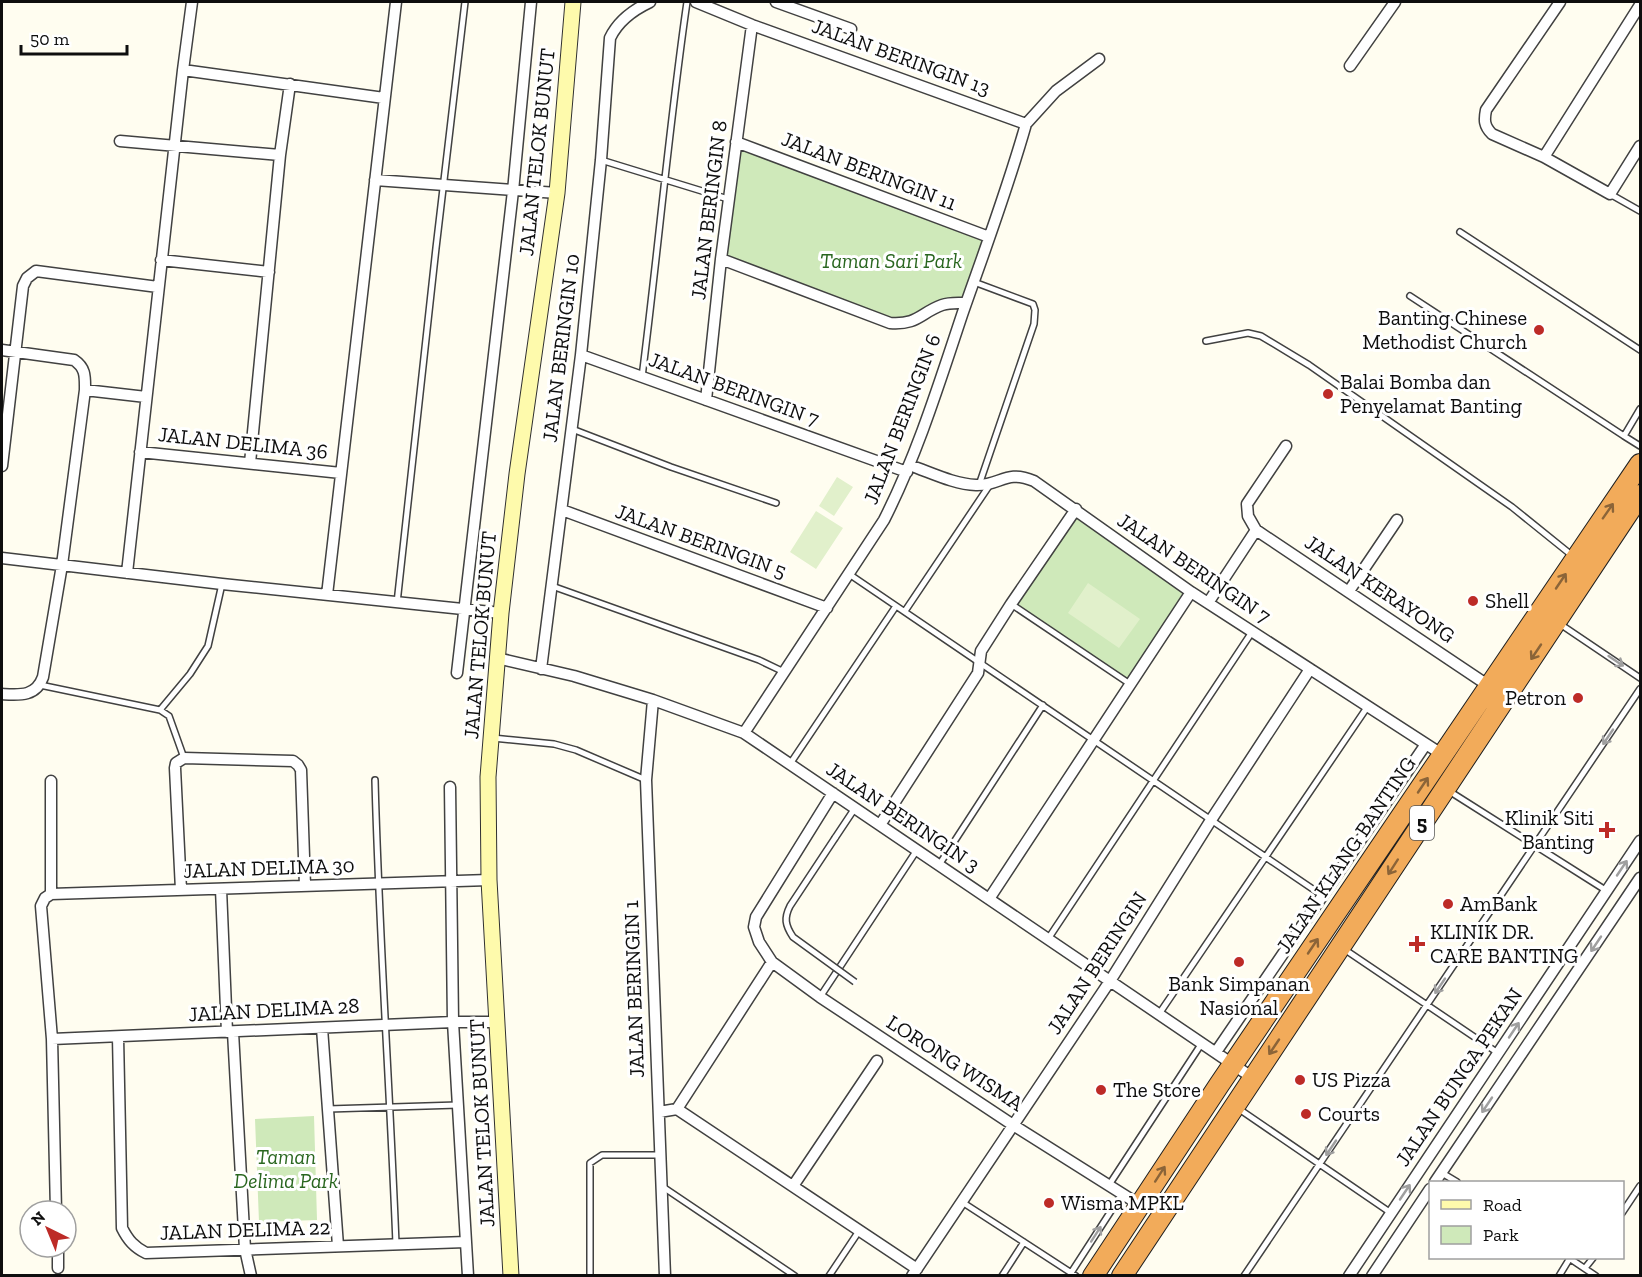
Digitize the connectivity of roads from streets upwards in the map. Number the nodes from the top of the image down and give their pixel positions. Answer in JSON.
{"nodes":[{"id":1,"x":192,"y":2,"type":"edge"},
{"id":2,"x":396,"y":2,"type":"edge"},
{"id":3,"x":531,"y":2,"type":"edge"},
{"id":4,"x":573,"y":2,"type":"edge"},
{"id":5,"x":650,"y":2,"type":"edge"},
{"id":6,"x":696,"y":2,"type":"edge"},
{"id":7,"x":776,"y":2,"type":"edge"},
{"id":8,"x":1395,"y":2,"type":"edge"},
{"id":9,"x":1560,"y":2,"type":"edge"},
{"id":10,"x":1641,"y":4,"type":"edge"},
{"id":11,"x":752,"y":25,"type":"junction"},
{"id":12,"x":851,"y":29,"type":"dead end"},
{"id":13,"x":1099,"y":58,"type":"dead end"},
{"id":14,"x":1350,"y":66,"type":"dead end"},
{"id":15,"x":183,"y":70,"type":"junction"},
{"id":16,"x":290,"y":84,"type":"junction"},
{"id":17,"x":384,"y":98,"type":"junction"},
{"id":18,"x":1026,"y":124,"type":"junction"},
{"id":19,"x":120,"y":141,"type":"dead end"},
{"id":20,"x":736,"y":142,"type":"junction"},
{"id":21,"x":174,"y":145,"type":"junction"},
{"id":22,"x":1641,"y":146,"type":"edge"},
{"id":23,"x":280,"y":155,"type":"junction"},
{"id":24,"x":1544,"y":157,"type":"junction"},
{"id":25,"x":375,"y":180,"type":"junction"},
{"id":26,"x":513,"y":191,"type":"junction"},
{"id":27,"x":556,"y":194,"type":"junction"},
{"id":28,"x":989,"y":237,"type":"junction"},
{"id":29,"x":721,"y":259,"type":"junction"},
{"id":30,"x":161,"y":260,"type":"junction"},
{"id":31,"x":268,"y":272,"type":"junction"},
{"id":32,"x":158,"y":287,"type":"junction"},
{"id":33,"x":966,"y":303,"type":"junction"},
{"id":34,"x":2,"y":350,"type":"edge"},
{"id":35,"x":15,"y":351,"type":"junction"},
{"id":36,"x":581,"y":355,"type":"junction"},
{"id":37,"x":85,"y":390,"type":"junction"},
{"id":38,"x":146,"y":397,"type":"junction"},
{"id":39,"x":706,"y":400,"type":"junction"},
{"id":40,"x":1286,"y":446,"type":"dead end"},
{"id":41,"x":140,"y":452,"type":"junction"},
{"id":42,"x":250,"y":463,"type":"junction"},
{"id":43,"x":1641,"y":464,"type":"edge"},
{"id":44,"x":2,"y":466,"type":"edge"},
{"id":45,"x":908,"y":469,"type":"junction"},
{"id":46,"x":341,"y":473,"type":"junction"},
{"id":47,"x":1641,"y":495,"type":"edge"},
{"id":48,"x":1076,"y":509,"type":"junction"},
{"id":49,"x":562,"y":510,"type":"junction"},
{"id":50,"x":1397,"y":520,"type":"dead end"},
{"id":51,"x":1254,"y":525,"type":"junction"},
{"id":52,"x":2,"y":558,"type":"edge"},
{"id":53,"x":1583,"y":563,"type":"junction"},
{"id":54,"x":62,"y":565,"type":"junction"},
{"id":55,"x":127,"y":573,"type":"junction"},
{"id":56,"x":1349,"y":591,"type":"junction"},
{"id":57,"x":1191,"y":592,"type":"junction"},
{"id":58,"x":327,"y":595,"type":"junction"},
{"id":59,"x":1208,"y":603,"type":"junction"},
{"id":60,"x":826,"y":608,"type":"junction"},
{"id":61,"x":464,"y":611,"type":"junction"},
{"id":62,"x":501,"y":614,"type":"junction"},
{"id":63,"x":497,"y":658,"type":"junction"},
{"id":64,"x":541,"y":669,"type":"junction"},
{"id":65,"x":1310,"y":669,"type":"junction"},
{"id":66,"x":457,"y":673,"type":"dead end"},
{"id":67,"x":1489,"y":686,"type":"junction"},
{"id":68,"x":2,"y":694,"type":"edge"},
{"id":69,"x":653,"y":700,"type":"junction"},
{"id":70,"x":744,"y":733,"type":"junction"},
{"id":71,"x":1426,"y":744,"type":"junction"},
{"id":72,"x":1443,"y":755,"type":"junction"},
{"id":73,"x":51,"y":781,"type":"dead end"},
{"id":74,"x":450,"y":787,"type":"dead end"},
{"id":75,"x":833,"y":794,"type":"junction"},
{"id":76,"x":880,"y":825,"type":"junction"},
{"id":77,"x":1641,"y":841,"type":"edge"},
{"id":78,"x":1641,"y":878,"type":"edge"},
{"id":79,"x":489,"y":880,"type":"junction"},
{"id":80,"x":451,"y":883,"type":"junction"},
{"id":81,"x":305,"y":886,"type":"junction"},
{"id":82,"x":221,"y":888,"type":"junction"},
{"id":83,"x":181,"y":890,"type":"junction"},
{"id":84,"x":51,"y":894,"type":"junction"},
{"id":85,"x":989,"y":899,"type":"junction"},
{"id":86,"x":772,"y":962,"type":"junction"},
{"id":87,"x":1110,"y":981,"type":"junction"},
{"id":88,"x":453,"y":1022,"type":"junction"},
{"id":89,"x":497,"y":1022,"type":"junction"},
{"id":90,"x":322,"y":1028,"type":"junction"},
{"id":91,"x":230,"y":1032,"type":"junction"},
{"id":92,"x":118,"y":1037,"type":"junction"},
{"id":93,"x":52,"y":1039,"type":"junction"},
{"id":94,"x":1216,"y":1053,"type":"junction"},
{"id":95,"x":877,"y":1061,"type":"dead end"},
{"id":96,"x":1233,"y":1064,"type":"junction"},
{"id":97,"x":1254,"y":1078,"type":"junction"},
{"id":98,"x":677,"y":1109,"type":"junction"},
{"id":99,"x":659,"y":1113,"type":"junction"},
{"id":100,"x":1014,"y":1125,"type":"junction"},
{"id":101,"x":1426,"y":1162,"type":"junction"},
{"id":102,"x":1442,"y":1173,"type":"junction"},
{"id":103,"x":1436,"y":1181,"type":"edge"},
{"id":104,"x":793,"y":1186,"type":"junction"},
{"id":105,"x":1429,"y":1192,"type":"edge"},
{"id":106,"x":56,"y":1199,"type":"edge"},
{"id":107,"x":1140,"y":1205,"type":"junction"},
{"id":108,"x":466,"y":1242,"type":"junction"},
{"id":109,"x":338,"y":1246,"type":"junction"},
{"id":110,"x":246,"y":1249,"type":"junction"},
{"id":111,"x":58,"y":1259,"type":"edge"},
{"id":112,"x":58,"y":1268,"type":"dead end"},
{"id":113,"x":914,"y":1272,"type":"edge"},
{"id":114,"x":667,"y":1274,"type":"edge"},
{"id":115,"x":1126,"y":1274,"type":"edge"},
{"id":116,"x":251,"y":1275,"type":"edge"},
{"id":117,"x":468,"y":1275,"type":"edge"},
{"id":118,"x":511,"y":1275,"type":"edge"},
{"id":119,"x":1093,"y":1275,"type":"edge"},
{"id":120,"x":1349,"y":1275,"type":"edge"},
{"id":121,"x":1372,"y":1275,"type":"edge"}],
"edges":[{"from":1,"to":15,"type":"street"},
{"from":2,"to":17,"type":"street"},
{"from":3,"to":26,"type":"street"},
{"from":4,"to":27,"type":"street","name":"JALAN TELOK BUNUT"},
{"from":5,"to":36,"type":"street","name":"JALAN BERINGIN 10"},
{"from":6,"to":11,"type":"street","name":"JALAN BERINGIN 13"},
{"from":7,"to":12,"type":"street"},
{"from":8,"to":14,"type":"street"},
{"from":9,"to":24,"type":"street"},
{"from":10,"to":24,"type":"street"},
{"from":11,"to":18,"type":"street","name":"JALAN BERINGIN 13"},
{"from":11,"to":20,"type":"street","name":"JALAN BERINGIN 8"},
{"from":13,"to":18,"type":"street"},
{"from":15,"to":16,"type":"street"},
{"from":15,"to":21,"type":"street"},
{"from":16,"to":17,"type":"street"},
{"from":16,"to":23,"type":"street"},
{"from":17,"to":25,"type":"street"},
{"from":18,"to":28,"type":"street","name":"JALAN BERINGIN 6"},
{"from":19,"to":21,"type":"street"},
{"from":20,"to":28,"type":"street","name":"JALAN BERINGIN 11"},
{"from":20,"to":29,"type":"street","name":"JALAN BERINGIN 8"},
{"from":21,"to":23,"type":"street"},
{"from":21,"to":30,"type":"street"},
{"from":22,"to":24,"type":"street"},
{"from":23,"to":31,"type":"street"},
{"from":25,"to":26,"type":"street"},
{"from":25,"to":46,"type":"street"},
{"from":26,"to":27,"type":"street"},
{"from":26,"to":61,"type":"street"},
{"from":27,"to":62,"type":"street","name":"JALAN TELOK BUNUT"},
{"from":28,"to":33,"type":"street","name":"JALAN BERINGIN 6"},
{"from":29,"to":33,"type":"street"},
{"from":29,"to":39,"type":"street","name":"JALAN BERINGIN 8"},
{"from":30,"to":31,"type":"street"},
{"from":30,"to":32,"type":"street"},
{"from":31,"to":42,"type":"street"},
{"from":32,"to":35,"type":"street"},
{"from":32,"to":38,"type":"street"},
{"from":33,"to":45,"type":"street","name":"JALAN BERINGIN 6"},
{"from":34,"to":35,"type":"street"},
{"from":35,"to":37,"type":"street"},
{"from":35,"to":44,"type":"street"},
{"from":36,"to":39,"type":"street","name":"JALAN BERINGIN 7"},
{"from":36,"to":49,"type":"street","name":"JALAN BERINGIN 10"},
{"from":37,"to":38,"type":"street"},
{"from":37,"to":54,"type":"street"},
{"from":38,"to":41,"type":"street"},
{"from":39,"to":45,"type":"street","name":"JALAN BERINGIN 7"},
{"from":40,"to":51,"type":"street"},
{"from":41,"to":42,"type":"street","name":"JALAN DELIMA 36"},
{"from":41,"to":55,"type":"street"},
{"from":42,"to":46,"type":"street","name":"JALAN DELIMA 36"},
{"from":53,"to":43,"type":"highway","name":"JALAN KLANG BANTING","number":"5","one_way":true},
{"from":45,"to":48,"type":"street","name":"JALAN BERINGIN 7"},
{"from":45,"to":60,"type":"street","name":"JALAN BERINGIN 6"},
{"from":46,"to":58,"type":"street"},
{"from":47,"to":53,"type":"highway","name":"JALAN KLANG BANTING","number":"5"},
{"from":48,"to":57,"type":"street","name":"JALAN BERINGIN 7"},
{"from":48,"to":76,"type":"street"},
{"from":49,"to":60,"type":"street","name":"JALAN BERINGIN 5"},
{"from":49,"to":64,"type":"street","name":"JALAN BERINGIN 10"},
{"from":50,"to":56,"type":"street"},
{"from":51,"to":56,"type":"street","name":"JALAN KERAYONG"},
{"from":51,"to":59,"type":"street"},
{"from":52,"to":54,"type":"street"},
{"from":67,"to":53,"type":"highway","name":"JALAN KLANG BANTING","number":"5","one_way":true},
{"from":53,"to":97,"type":"highway","name":"JALAN KLANG BANTING","number":"5","one_way":true},
{"from":54,"to":55,"type":"street"},
{"from":54,"to":68,"type":"street"},
{"from":55,"to":58,"type":"street"},
{"from":56,"to":67,"type":"street","name":"JALAN KERAYONG"},
{"from":57,"to":59,"type":"street","name":"JALAN BERINGIN 7"},
{"from":57,"to":85,"type":"street"},
{"from":58,"to":61,"type":"street"},
{"from":59,"to":65,"type":"street","name":"JALAN BERINGIN 7"},
{"from":60,"to":70,"type":"street","name":"JALAN BERINGIN 6"},
{"from":61,"to":62,"type":"street"},
{"from":61,"to":66,"type":"street"},
{"from":62,"to":63,"type":"street","name":"JALAN TELOK BUNUT"},
{"from":63,"to":64,"type":"street","name":"JALAN BERINGIN 3"},
{"from":63,"to":79,"type":"street","name":"JALAN TELOK BUNUT"},
{"from":64,"to":69,"type":"street","name":"JALAN BERINGIN 3"},
{"from":65,"to":71,"type":"street","name":"JALAN BERINGIN 7"},
{"from":65,"to":87,"type":"street","name":"JALAN BERINGIN"},
{"from":67,"to":72,"type":"highway","name":"JALAN KLANG BANTING","number":"5"},
{"from":69,"to":70,"type":"street","name":"JALAN BERINGIN 3"},
{"from":69,"to":99,"type":"street","name":"JALAN BERINGIN 1"},
{"from":70,"to":75,"type":"street","name":"JALAN BERINGIN 3"},
{"from":71,"to":72,"type":"street","name":"JALAN BERINGIN 7"},
{"from":71,"to":94,"type":"street"},
{"from":96,"to":72,"type":"highway","name":"JALAN KLANG BANTING","number":"5","one_way":true},
{"from":73,"to":84,"type":"street"},
{"from":74,"to":80,"type":"street"},
{"from":75,"to":76,"type":"street","name":"JALAN BERINGIN 3"},
{"from":75,"to":86,"type":"street","name":"LORONG WISMA"},
{"from":76,"to":85,"type":"street","name":"JALAN BERINGIN 3"},
{"from":101,"to":77,"type":"street","name":"JALAN BUNGA PEKAN","one_way":true},
{"from":78,"to":102,"type":"street","name":"JALAN BUNGA PEKAN","one_way":true},
{"from":79,"to":80,"type":"street","name":"JALAN DELIMA 30"},
{"from":79,"to":89,"type":"street","name":"JALAN TELOK BUNUT"},
{"from":80,"to":81,"type":"street","name":"JALAN DELIMA 30"},
{"from":80,"to":88,"type":"street"},
{"from":81,"to":82,"type":"street","name":"JALAN DELIMA 30"},
{"from":81,"to":83,"type":"street"},
{"from":82,"to":83,"type":"street","name":"JALAN DELIMA 30"},
{"from":82,"to":91,"type":"street"},
{"from":83,"to":84,"type":"street","name":"JALAN DELIMA 30"},
{"from":84,"to":93,"type":"street"},
{"from":85,"to":87,"type":"street","name":"JALAN BERINGIN 3"},
{"from":86,"to":98,"type":"street"},
{"from":86,"to":100,"type":"street","name":"LORONG WISMA"},
{"from":87,"to":94,"type":"street","name":"JALAN BERINGIN 3"},
{"from":87,"to":100,"type":"street","name":"JALAN BERINGIN"},
{"from":88,"to":89,"type":"street","name":"JALAN DELIMA 28"},
{"from":88,"to":90,"type":"street","name":"JALAN DELIMA 28"},
{"from":88,"to":108,"type":"street"},
{"from":89,"to":118,"type":"street","name":"JALAN TELOK BUNUT"},
{"from":90,"to":91,"type":"street","name":"JALAN DELIMA 28"},
{"from":90,"to":109,"type":"street"},
{"from":91,"to":92,"type":"street","name":"JALAN DELIMA 28"},
{"from":91,"to":110,"type":"street"},
{"from":92,"to":93,"type":"street","name":"JALAN DELIMA 28"},
{"from":92,"to":110,"type":"street","name":"JALAN DELIMA 22"},
{"from":93,"to":106,"type":"street"},
{"from":94,"to":96,"type":"street","name":"JALAN BERINGIN 3"},
{"from":95,"to":104,"type":"street"},
{"from":96,"to":97,"type":"street","name":"JALAN BERINGIN 3"},
{"from":107,"to":96,"type":"highway","name":"JALAN KLANG BANTING","number":"5","one_way":true},
{"from":97,"to":115,"type":"highway","name":"JALAN KLANG BANTING","number":"5"},
{"from":98,"to":99,"type":"street"},
{"from":98,"to":104,"type":"street"},
{"from":99,"to":114,"type":"street","name":"JALAN BERINGIN 1"},
{"from":100,"to":107,"type":"street","name":"LORONG WISMA"},
{"from":100,"to":113,"type":"street","name":"JALAN BERINGIN"},
{"from":101,"to":102,"type":"street"},
{"from":120,"to":101,"type":"street","name":"JALAN BUNGA PEKAN","one_way":true},
{"from":102,"to":103,"type":"street","name":"JALAN BUNGA PEKAN"},
{"from":104,"to":113,"type":"street"},
{"from":105,"to":121,"type":"street","name":"JALAN BUNGA PEKAN"},
{"from":107,"to":119,"type":"highway","name":"JALAN KLANG BANTING","number":"5"},
{"from":108,"to":109,"type":"street","name":"JALAN DELIMA 22"},
{"from":108,"to":117,"type":"street"},
{"from":109,"to":110,"type":"street","name":"JALAN DELIMA 22"},
{"from":110,"to":116,"type":"street"},
{"from":111,"to":112,"type":"street"}]}
